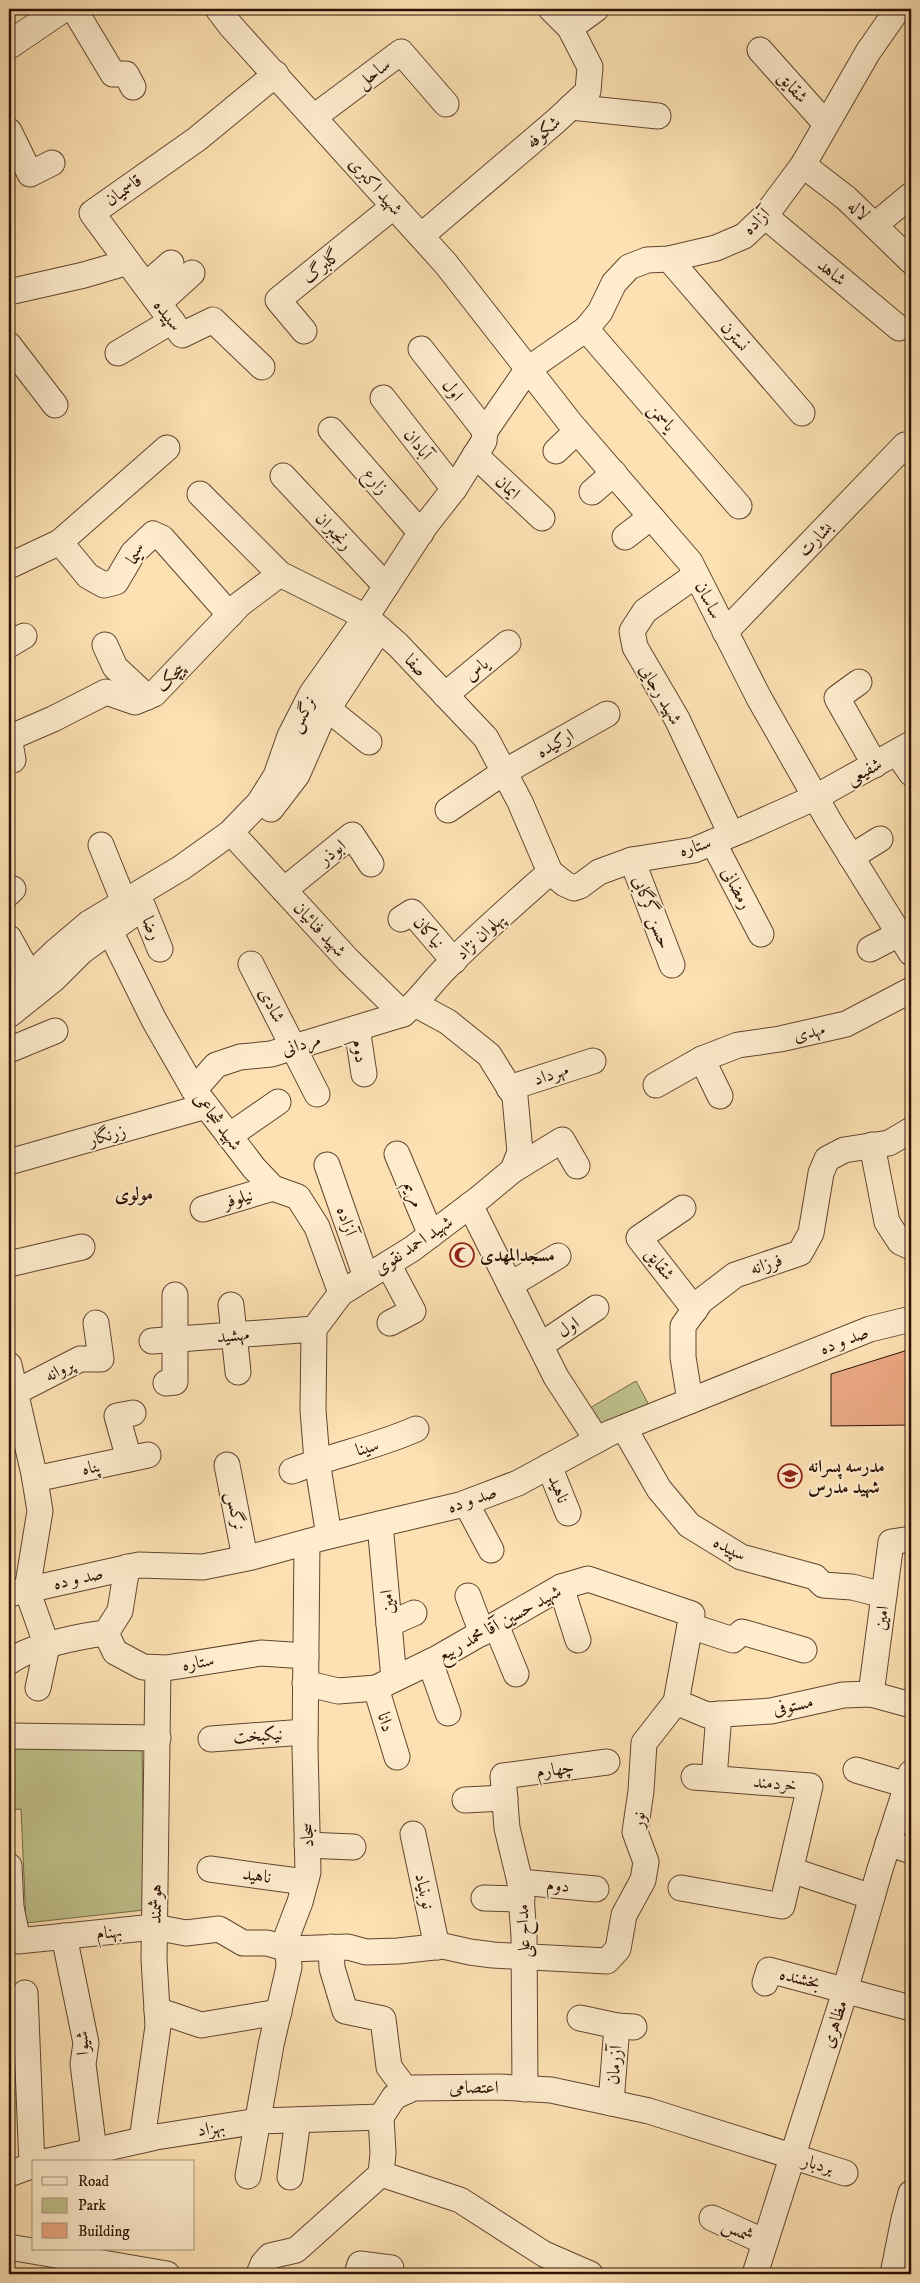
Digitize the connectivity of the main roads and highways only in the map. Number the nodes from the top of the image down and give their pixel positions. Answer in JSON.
{"nodes":[{"id":1,"x":62,"y":9,"type":"edge"},
{"id":2,"x":9,"y":45,"type":"edge"}],
"edges":[{"from":1,"to":2,"type":"main road"}]}
